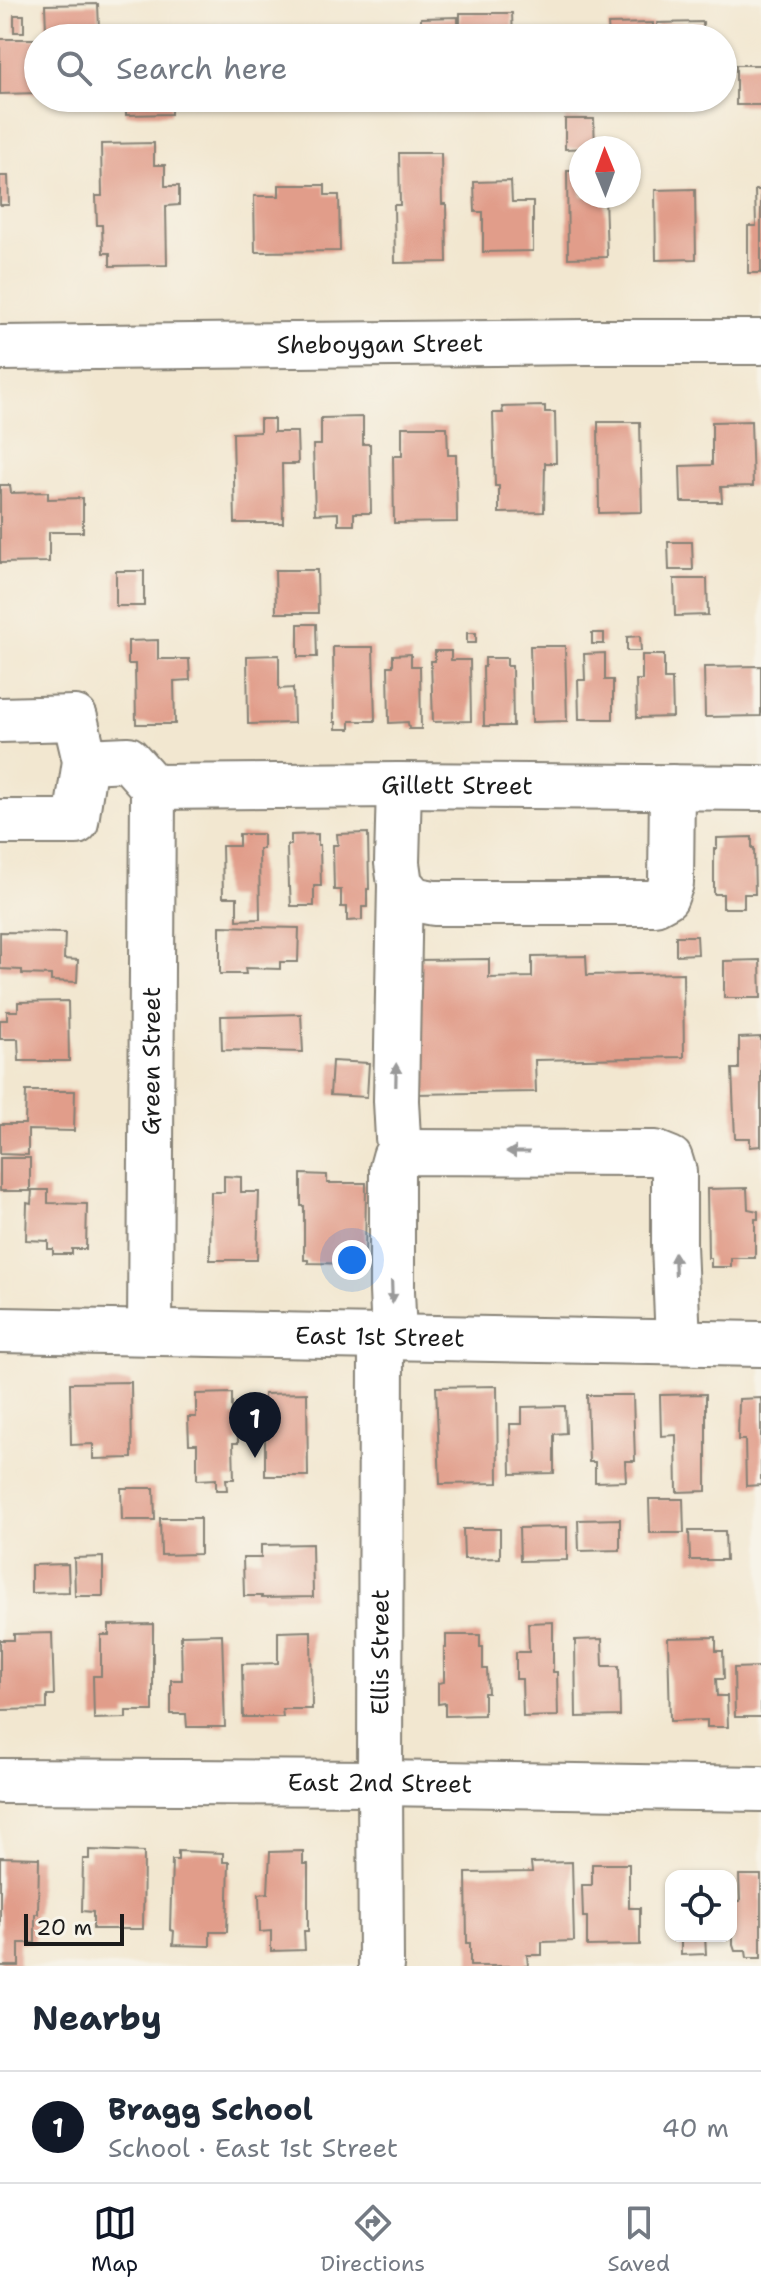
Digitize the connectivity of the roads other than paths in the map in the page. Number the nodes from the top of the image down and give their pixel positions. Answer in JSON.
{"nodes":[{"id":1,"x":761,"y":342,"type":"edge"},
{"id":2,"x":0,"y":348,"type":"edge"},
{"id":3,"x":0,"y":720,"type":"edge"},
{"id":4,"x":85,"y":761,"type":"junction"},
{"id":5,"x":399,"y":785,"type":"junction"},
{"id":6,"x":153,"y":787,"type":"junction"},
{"id":7,"x":672,"y":787,"type":"junction"},
{"id":8,"x":761,"y":788,"type":"edge"},
{"id":9,"x":0,"y":822,"type":"edge"},
{"id":10,"x":400,"y":884,"type":"junction"},
{"id":11,"x":403,"y":1152,"type":"junction"},
{"id":12,"x":0,"y":1330,"type":"edge"},
{"id":13,"x":150,"y":1333,"type":"junction"},
{"id":14,"x":388,"y":1337,"type":"junction"},
{"id":15,"x":678,"y":1342,"type":"junction"},
{"id":16,"x":761,"y":1344,"type":"edge"},
{"id":17,"x":0,"y":1781,"type":"edge"},
{"id":18,"x":380,"y":1783,"type":"junction"},
{"id":19,"x":761,"y":1789,"type":"edge"},
{"id":20,"x":381,"y":1966,"type":"edge"}],
"edges":[{"from":1,"to":2,"type":"street","name":"Sheboygan Street"},
{"from":3,"to":4,"type":"street"},
{"from":4,"to":6,"type":"street"},
{"from":4,"to":9,"type":"street"},
{"from":5,"to":6,"type":"street","name":"Gillett Street"},
{"from":5,"to":7,"type":"street","name":"Gillett Street"},
{"from":5,"to":10,"type":"street"},
{"from":6,"to":13,"type":"street","name":"Green Street"},
{"from":7,"to":8,"type":"street","name":"Gillett Street"},
{"from":7,"to":10,"type":"street"},
{"from":11,"to":10,"type":"street","one_way":true},
{"from":11,"to":14,"type":"street","name":"Ellis Street","one_way":true},
{"from":15,"to":11,"type":"street","one_way":true},
{"from":12,"to":13,"type":"street","name":"East 1st Street"},
{"from":13,"to":14,"type":"street","name":"East 1st Street"},
{"from":14,"to":15,"type":"street","name":"East 1st Street"},
{"from":14,"to":18,"type":"street","name":"Ellis Street"},
{"from":15,"to":16,"type":"street","name":"East 1st Street"},
{"from":17,"to":18,"type":"street","name":"East 2nd Street"},
{"from":18,"to":19,"type":"street","name":"East 2nd Street"},
{"from":18,"to":20,"type":"street","name":"Ellis Street"}]}
